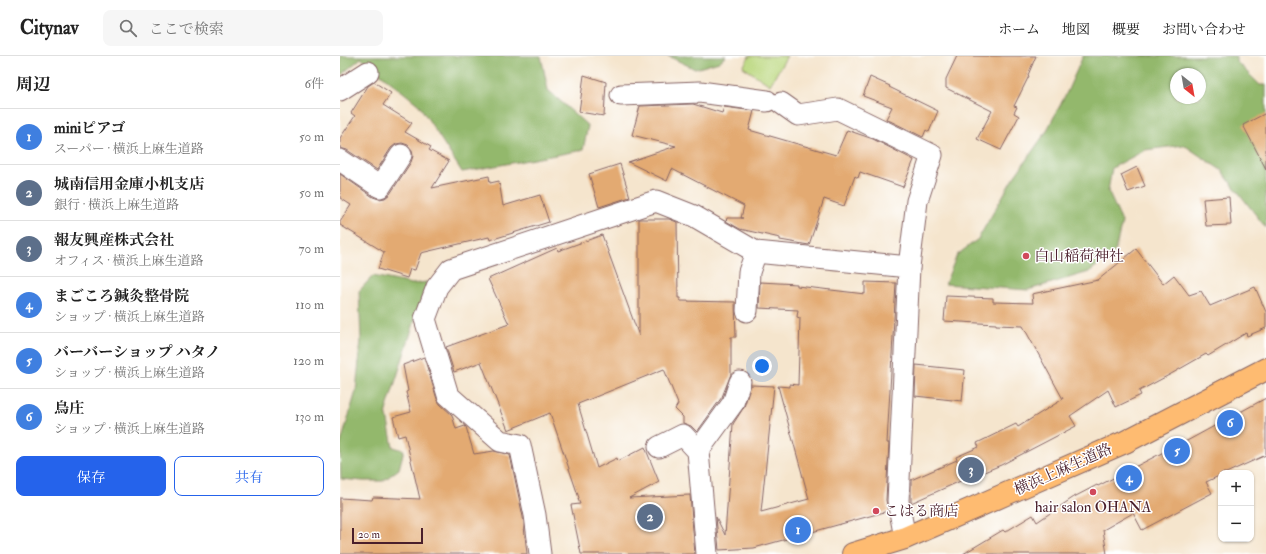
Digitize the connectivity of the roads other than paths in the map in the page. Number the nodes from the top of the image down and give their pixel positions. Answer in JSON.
{"nodes":[{"id":1,"x":368,"y":72,"type":"dead end"},
{"id":2,"x":340,"y":90,"type":"edge"},
{"id":3,"x":621,"y":96,"type":"dead end"},
{"id":4,"x":401,"y":155,"type":"dead end"},
{"id":5,"x":340,"y":160,"type":"edge"},
{"id":6,"x":756,"y":252,"type":"junction"},
{"id":7,"x":909,"y":267,"type":"junction"},
{"id":8,"x":747,"y":311,"type":"dead end"},
{"id":9,"x":1266,"y":369,"type":"edge"},
{"id":10,"x":740,"y":382,"type":"dead end"},
{"id":11,"x":660,"y":447,"type":"dead end"},
{"id":12,"x":698,"y":451,"type":"junction"},
{"id":13,"x":905,"y":538,"type":"junction"},
{"id":14,"x":540,"y":554,"type":"edge"},
{"id":15,"x":706,"y":554,"type":"edge"},
{"id":16,"x":853,"y":554,"type":"edge"}],
"edges":[{"from":1,"to":2,"type":"street"},
{"from":3,"to":7,"type":"street"},
{"from":4,"to":5,"type":"street"},
{"from":6,"to":7,"type":"street"},
{"from":6,"to":8,"type":"street"},
{"from":6,"to":14,"type":"street"},
{"from":7,"to":13,"type":"street"},
{"from":9,"to":13,"type":"main road","name":"横浜上麻生道路"},
{"from":10,"to":12,"type":"street"},
{"from":11,"to":12,"type":"street"},
{"from":12,"to":15,"type":"street"},
{"from":13,"to":16,"type":"main road","name":"横浜上麻生道路"}]}
